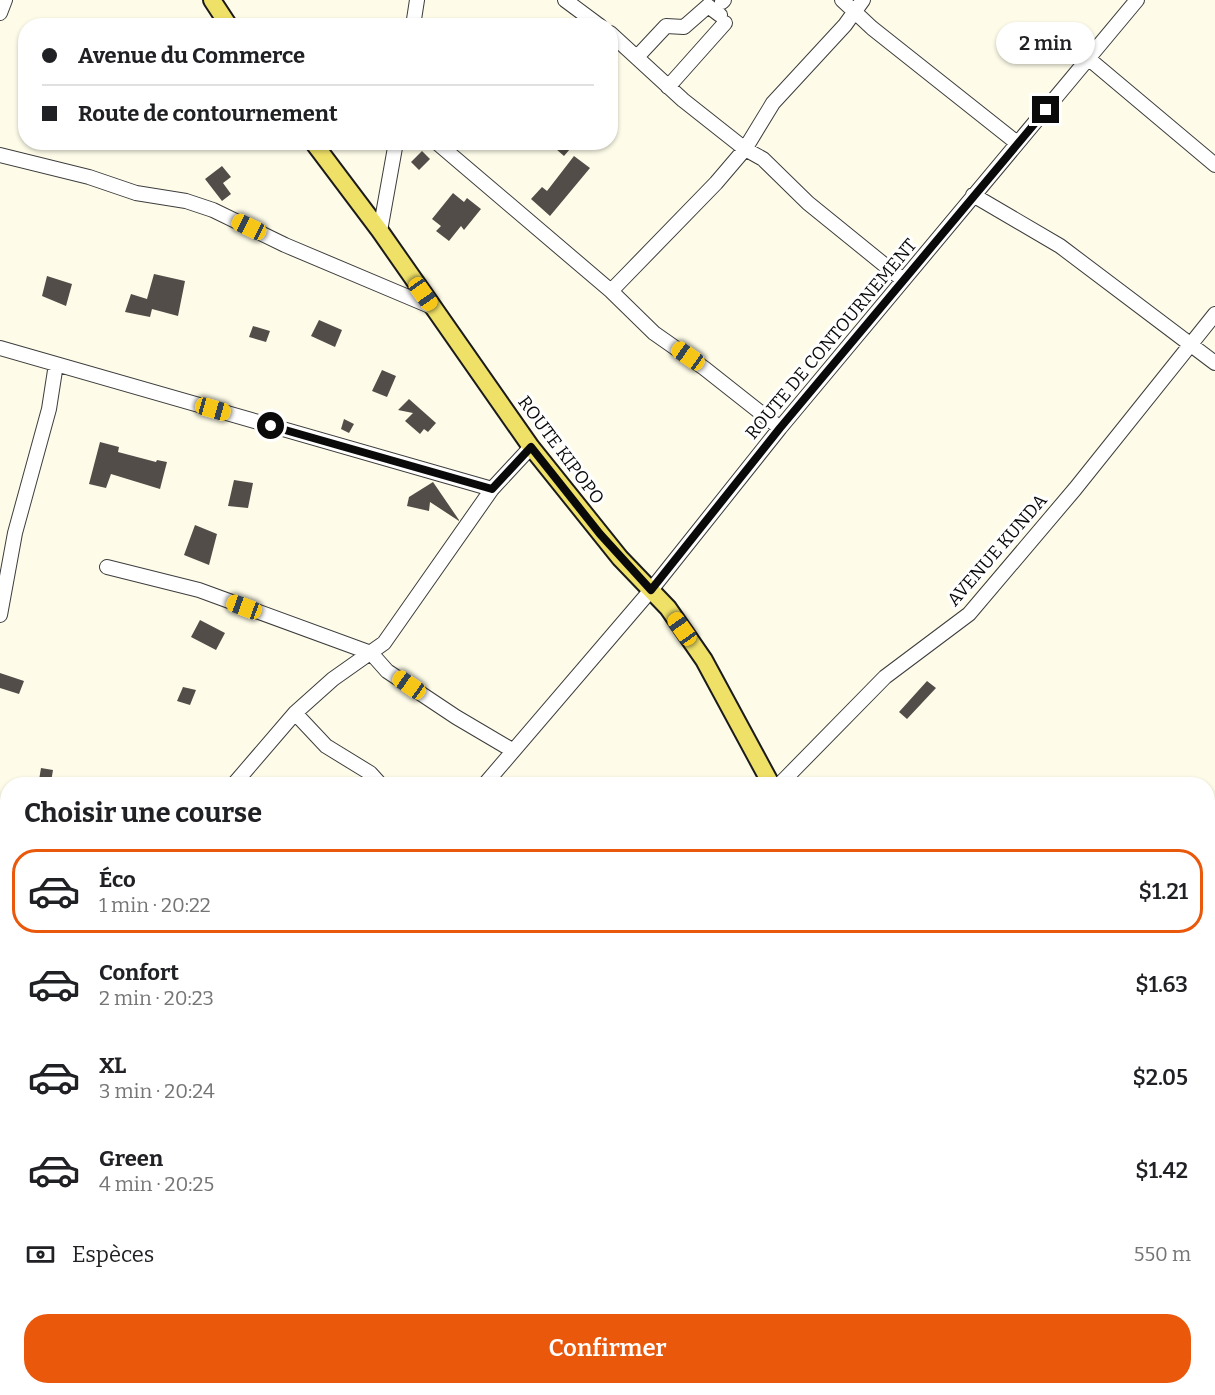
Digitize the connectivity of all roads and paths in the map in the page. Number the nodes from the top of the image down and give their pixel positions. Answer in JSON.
{"nodes":[{"id":1,"x":5,"y":0,"type":"edge"},
{"id":2,"x":212,"y":0,"type":"edge"},
{"id":3,"x":417,"y":0,"type":"edge"},
{"id":4,"x":565,"y":0,"type":"edge"},
{"id":5,"x":842,"y":0,"type":"edge"},
{"id":6,"x":1137,"y":0,"type":"edge"},
{"id":7,"x":858,"y":6,"type":"edge"},
{"id":8,"x":722,"y":10,"type":"edge"},
{"id":9,"x":0,"y":13,"type":"edge"},
{"id":10,"x":224,"y":18,"type":"edge"},
{"id":11,"x":414,"y":18,"type":"edge"},
{"id":12,"x":589,"y":18,"type":"edge"},
{"id":13,"x":618,"y":40,"type":"edge"},
{"id":14,"x":637,"y":57,"type":"junction"},
{"id":15,"x":1089,"y":59,"type":"junction"},
{"id":16,"x":668,"y":87,"type":"junction"},
{"id":17,"x":1017,"y":143,"type":"junction"},
{"id":18,"x":744,"y":149,"type":"junction"},
{"id":19,"x":319,"y":150,"type":"edge"},
{"id":20,"x":395,"y":150,"type":"edge"},
{"id":21,"x":445,"y":150,"type":"edge"},
{"id":22,"x":0,"y":155,"type":"edge"},
{"id":23,"x":1215,"y":165,"type":"edge"},
{"id":24,"x":973,"y":195,"type":"junction"},
{"id":25,"x":380,"y":231,"type":"junction"},
{"id":26,"x":903,"y":280,"type":"junction"},
{"id":27,"x":611,"y":291,"type":"junction"},
{"id":28,"x":432,"y":307,"type":"junction"},
{"id":29,"x":1215,"y":314,"type":"edge"},
{"id":30,"x":1191,"y":342,"type":"junction"},
{"id":31,"x":0,"y":348,"type":"edge"},
{"id":32,"x":1215,"y":363,"type":"edge"},
{"id":33,"x":56,"y":364,"type":"junction"},
{"id":34,"x":780,"y":428,"type":"junction"},
{"id":35,"x":531,"y":447,"type":"junction"},
{"id":36,"x":492,"y":489,"type":"junction"},
{"id":37,"x":107,"y":567,"type":"dead end"},
{"id":38,"x":651,"y":590,"type":"junction"},
{"id":39,"x":0,"y":615,"type":"edge"},
{"id":40,"x":371,"y":653,"type":"junction"},
{"id":41,"x":295,"y":713,"type":"junction"},
{"id":42,"x":512,"y":750,"type":"junction"},
{"id":43,"x":240,"y":777,"type":"edge"},
{"id":44,"x":374,"y":777,"type":"edge"},
{"id":45,"x":491,"y":777,"type":"edge"},
{"id":46,"x":767,"y":777,"type":"edge"},
{"id":47,"x":787,"y":777,"type":"edge"}],
"edges":[{"from":1,"to":9,"type":"street"},
{"from":2,"to":10,"type":"main road"},
{"from":3,"to":11,"type":"street"},
{"from":4,"to":12,"type":"street"},
{"from":5,"to":7,"type":"street"},
{"from":6,"to":15,"type":"street","name":"ROUTE DE CONTOURNEMENT"},
{"from":7,"to":17,"type":"street"},
{"from":7,"to":18,"type":"street"},
{"from":8,"to":14,"type":"street"},
{"from":8,"to":16,"type":"street"},
{"from":13,"to":14,"type":"street"},
{"from":14,"to":16,"type":"street"},
{"from":15,"to":17,"type":"street","name":"ROUTE DE CONTOURNEMENT"},
{"from":15,"to":23,"type":"street"},
{"from":16,"to":18,"type":"street"},
{"from":17,"to":24,"type":"street","name":"ROUTE DE CONTOURNEMENT"},
{"from":18,"to":26,"type":"street"},
{"from":18,"to":27,"type":"street"},
{"from":19,"to":25,"type":"main road","name":"ROUTE KIPOPO"},
{"from":20,"to":25,"type":"street"},
{"from":21,"to":27,"type":"street"},
{"from":22,"to":28,"type":"street"},
{"from":24,"to":26,"type":"street","name":"ROUTE DE CONTOURNEMENT"},
{"from":24,"to":30,"type":"street"},
{"from":25,"to":28,"type":"main road","name":"ROUTE KIPOPO"},
{"from":26,"to":34,"type":"street","name":"ROUTE DE CONTOURNEMENT"},
{"from":27,"to":34,"type":"street"},
{"from":28,"to":35,"type":"main road","name":"ROUTE KIPOPO"},
{"from":29,"to":30,"type":"street","name":"AVENUE KUNDA"},
{"from":30,"to":32,"type":"street"},
{"from":30,"to":47,"type":"street","name":"AVENUE KUNDA"},
{"from":31,"to":33,"type":"street"},
{"from":33,"to":36,"type":"street"},
{"from":33,"to":39,"type":"street"},
{"from":34,"to":38,"type":"street","name":"ROUTE DE CONTOURNEMENT"},
{"from":35,"to":36,"type":"street"},
{"from":35,"to":38,"type":"main road","name":"ROUTE KIPOPO"},
{"from":36,"to":40,"type":"street"},
{"from":37,"to":40,"type":"street"},
{"from":38,"to":42,"type":"street","name":"ROUTE DE CONTOURNEMENT"},
{"from":38,"to":46,"type":"main road","name":"ROUTE KIPOPO"},
{"from":40,"to":41,"type":"street"},
{"from":40,"to":42,"type":"street"},
{"from":41,"to":43,"type":"street"},
{"from":41,"to":44,"type":"street"},
{"from":42,"to":45,"type":"street","name":"ROUTE DE CONTOURNEMENT"}]}
